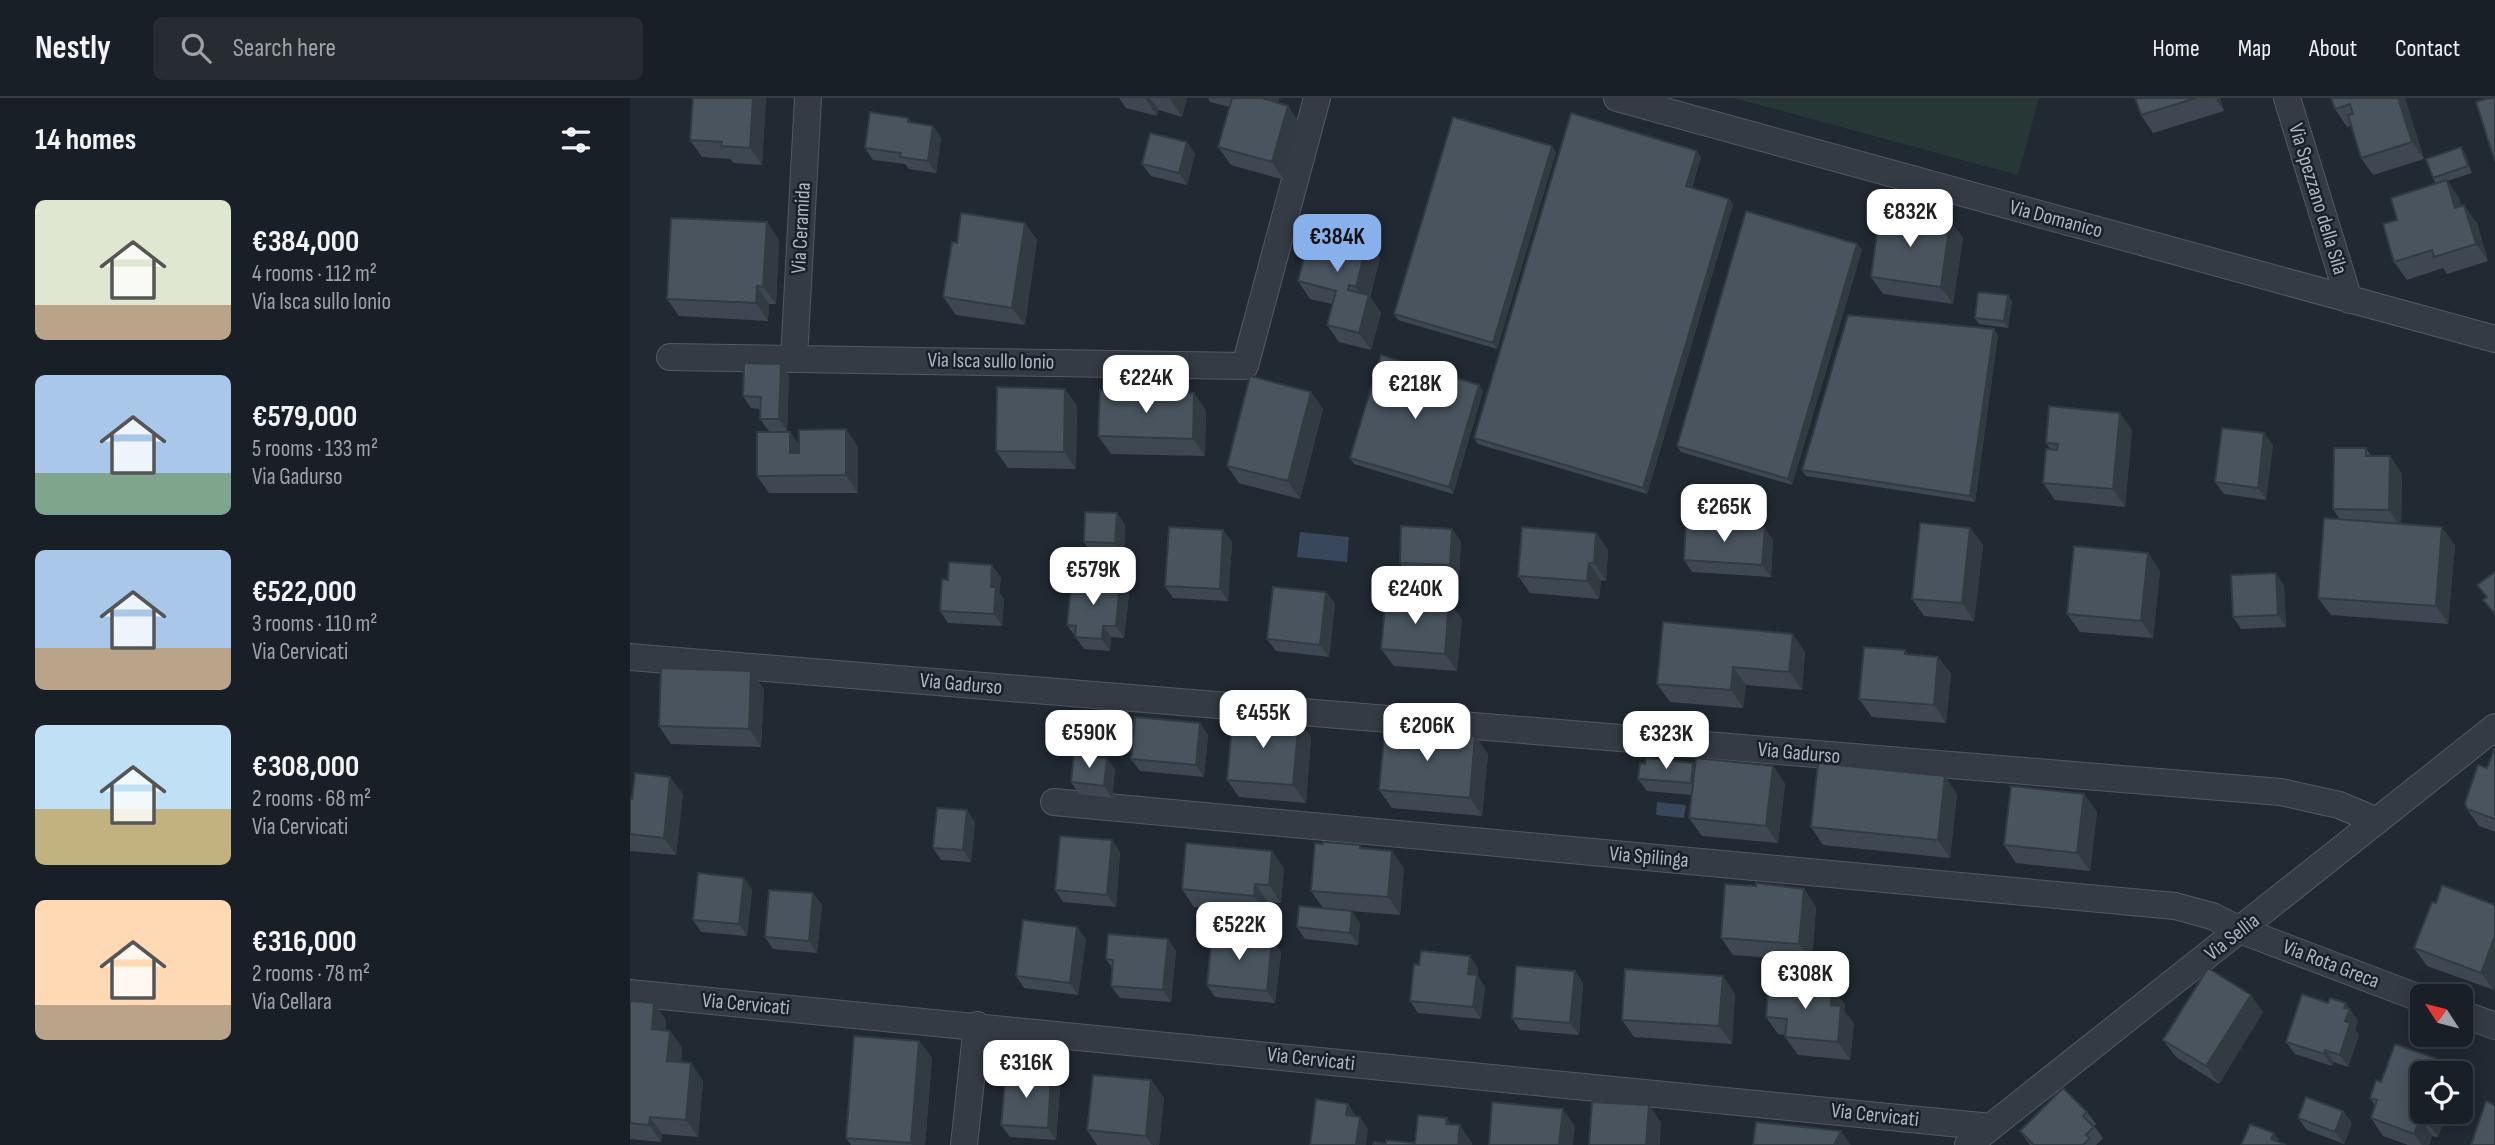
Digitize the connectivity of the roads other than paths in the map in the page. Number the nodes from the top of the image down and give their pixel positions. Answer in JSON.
{"nodes":[{"id":1,"x":808,"y":98,"type":"edge"},
{"id":2,"x":1317,"y":98,"type":"edge"},
{"id":3,"x":1617,"y":98,"type":"edge"},
{"id":4,"x":2287,"y":98,"type":"edge"},
{"id":5,"x":2349,"y":300,"type":"junction"},
{"id":6,"x":2495,"y":339,"type":"edge"},
{"id":7,"x":670,"y":357,"type":"dead end"},
{"id":8,"x":794,"y":358,"type":"junction"},
{"id":9,"x":630,"y":657,"type":"edge"},
{"id":10,"x":2495,"y":727,"type":"edge"},
{"id":11,"x":1054,"y":802,"type":"dead end"},
{"id":12,"x":2377,"y":821,"type":"junction"},
{"id":13,"x":2240,"y":930,"type":"junction"},
{"id":14,"x":630,"y":993,"type":"edge"},
{"id":15,"x":2410,"y":994,"type":"edge"},
{"id":16,"x":2473,"y":1018,"type":"edge"},
{"id":17,"x":977,"y":1025,"type":"junction"},
{"id":18,"x":2495,"y":1026,"type":"edge"},
{"id":19,"x":1991,"y":1127,"type":"junction"},
{"id":20,"x":964,"y":1145,"type":"edge"},
{"id":21,"x":1968,"y":1145,"type":"edge"}],
"edges":[{"from":1,"to":8,"type":"street","name":"Via Ceramida"},
{"from":2,"to":8,"type":"street","name":"Via Isca sullo Ionio"},
{"from":3,"to":5,"type":"street","name":"Via Domanico"},
{"from":4,"to":5,"type":"street","name":"Via Spezzano della Sila"},
{"from":5,"to":6,"type":"street","name":"Via Domanico"},
{"from":7,"to":8,"type":"street","name":"Via Isca sullo Ionio"},
{"from":9,"to":12,"type":"street","name":"Via Gadurso"},
{"from":10,"to":12,"type":"street","name":"Via Sellia"},
{"from":11,"to":13,"type":"street","name":"Via Spilinga"},
{"from":12,"to":13,"type":"street","name":"Via Sellia"},
{"from":13,"to":15,"type":"street","name":"Via Rota Greca"},
{"from":13,"to":19,"type":"street","name":"Via Sellia"},
{"from":14,"to":17,"type":"street","name":"Via Cervicati"},
{"from":16,"to":18,"type":"street"},
{"from":17,"to":19,"type":"street","name":"Via Cervicati"},
{"from":17,"to":20,"type":"street"},
{"from":19,"to":21,"type":"street","name":"Via Sellia"}]}
